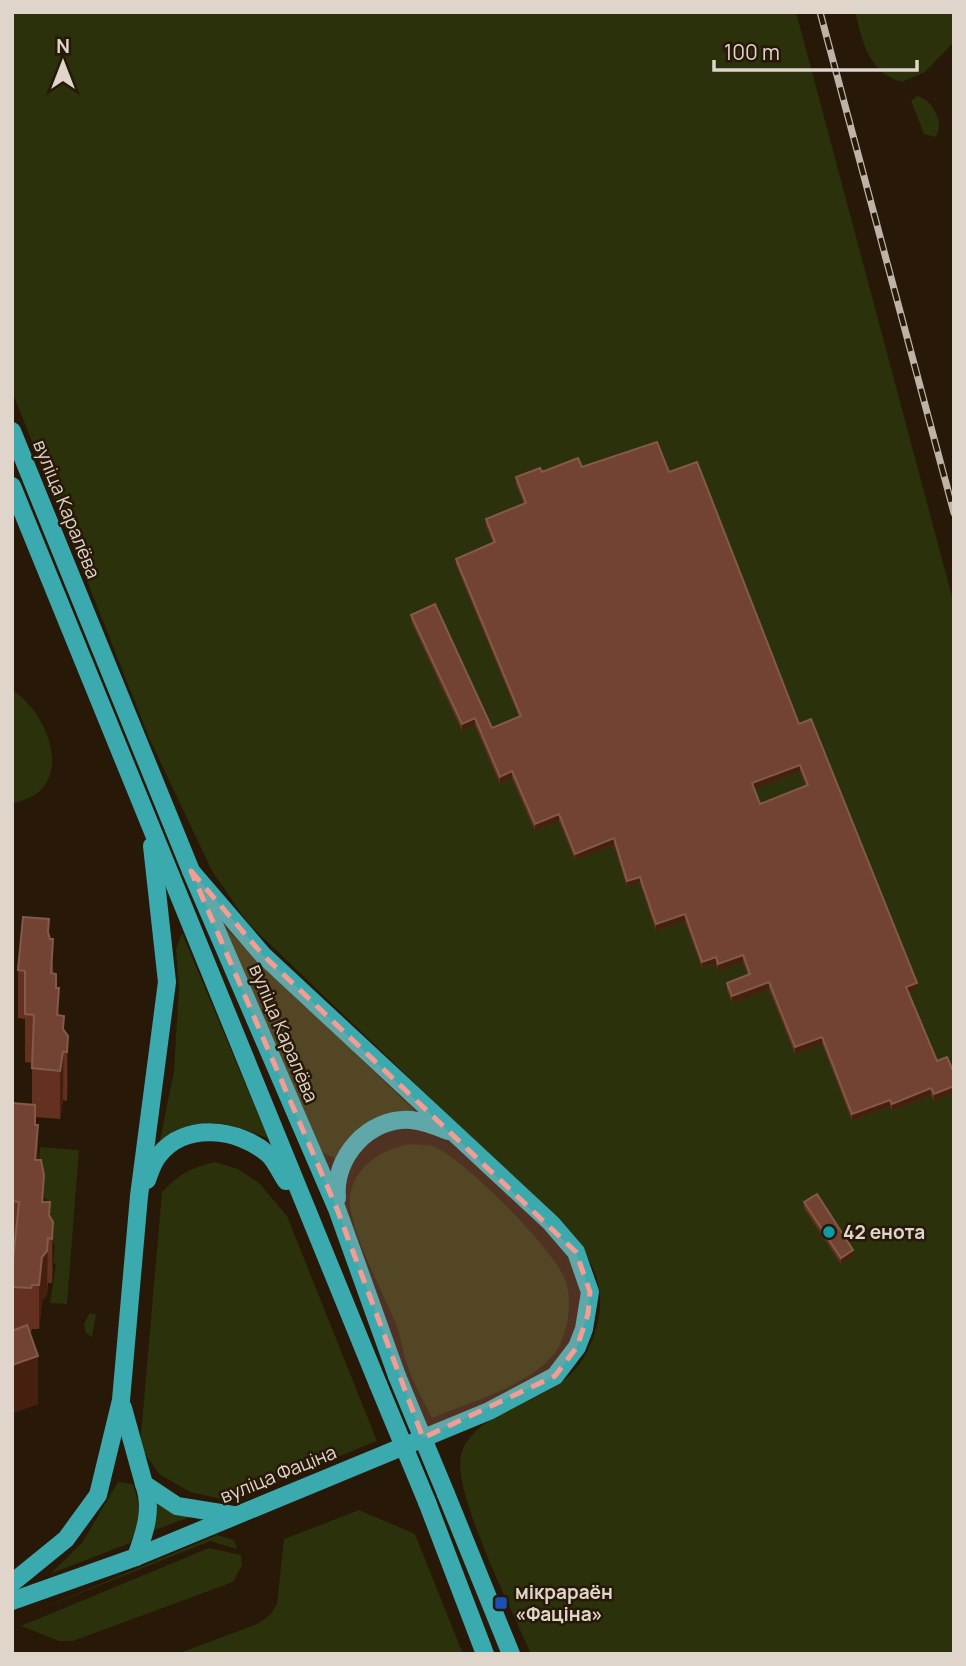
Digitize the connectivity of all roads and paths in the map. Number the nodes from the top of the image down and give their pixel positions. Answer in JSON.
{"nodes":[{"id":1,"x":12,"y":431,"type":"edge"},
{"id":2,"x":12,"y":486,"type":"edge"},
{"id":3,"x":149,"y":825,"type":"junction"},
{"id":4,"x":191,"y":871,"type":"junction"},
{"id":5,"x":457,"y":1135,"type":"junction"},
{"id":6,"x":139,"y":1196,"type":"junction"},
{"id":7,"x":337,"y":1209,"type":"junction"},
{"id":8,"x":312,"y":1223,"type":"junction"},
{"id":9,"x":121,"y":1400,"type":"junction"},
{"id":10,"x":144,"y":1484,"type":"junction"},
{"id":11,"x":233,"y":1515,"type":"junction"},
{"id":12,"x":136,"y":1557,"type":"junction"},
{"id":13,"x":12,"y":1583,"type":"edge"},
{"id":14,"x":12,"y":1601,"type":"edge"},
{"id":15,"x":485,"y":1654,"type":"edge"},
{"id":16,"x":511,"y":1654,"type":"edge"}],
"edges":[{"from":1,"to":4,"type":"main road","name":"вуліца Каралёва"},
{"from":2,"to":3,"type":"main road"},
{"from":3,"to":6,"type":"main road"},
{"from":3,"to":8,"type":"main road"},
{"from":4,"to":5,"type":"main road"},
{"from":4,"to":7,"type":"main road","name":"вуліца Каралёва"},
{"from":5,"to":7,"type":"main road"},
{"from":5,"to":11,"type":"main road","name":"вуліца Фаціна"},
{"from":6,"to":8,"type":"main road"},
{"from":6,"to":9,"type":"main road"},
{"from":7,"to":16,"type":"main road","name":"вуліца Каралёва","bridge":true},
{"from":8,"to":15,"type":"main road","bridge":true},
{"from":9,"to":10,"type":"main road"},
{"from":9,"to":13,"type":"main road"},
{"from":10,"to":11,"type":"main road"},
{"from":10,"to":12,"type":"main road"},
{"from":11,"to":12,"type":"main road","name":"вуліца Фаціна"},
{"from":12,"to":14,"type":"main road","name":"вуліца Фаціна"}]}
